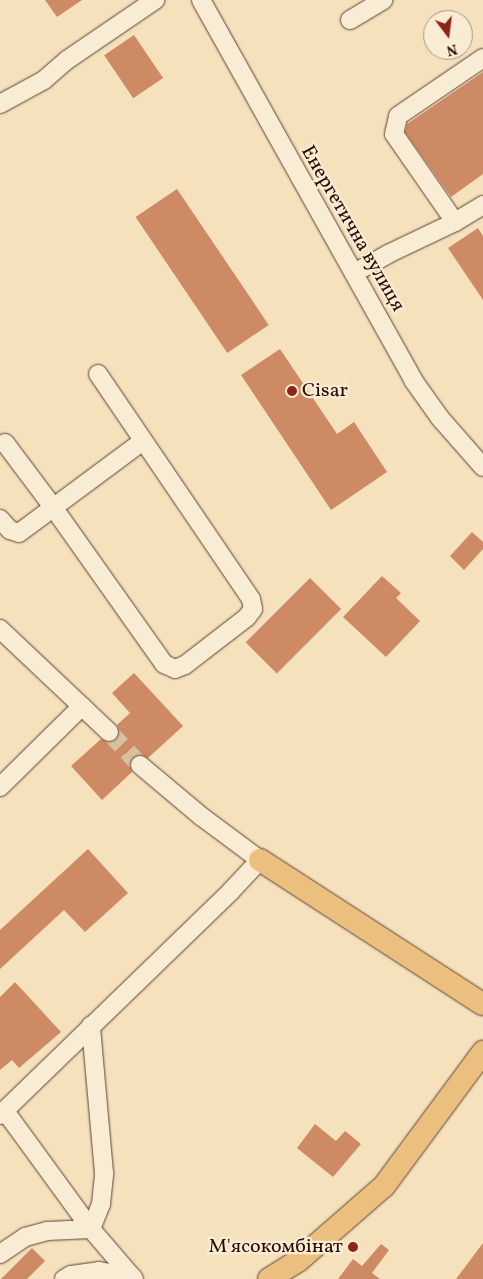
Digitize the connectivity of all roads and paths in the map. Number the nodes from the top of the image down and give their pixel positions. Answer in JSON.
{"nodes":[{"id":1,"x":155,"y":0,"type":"edge"},
{"id":2,"x":201,"y":0,"type":"edge"},
{"id":3,"x":383,"y":0,"type":"edge"},
{"id":4,"x":350,"y":20,"type":"dead end"},
{"id":5,"x":483,"y":58,"type":"edge"},
{"id":6,"x":0,"y":104,"type":"edge"},
{"id":7,"x":483,"y":205,"type":"edge"},
{"id":8,"x":455,"y":222,"type":"junction"},
{"id":9,"x":354,"y":273,"type":"junction"},
{"id":10,"x":98,"y":374,"type":"dead end"},
{"id":11,"x":142,"y":441,"type":"junction"},
{"id":12,"x":5,"y":443,"type":"dead end"},
{"id":13,"x":483,"y":467,"type":"edge"},
{"id":14,"x":53,"y":506,"type":"junction"},
{"id":15,"x":0,"y":519,"type":"edge"},
{"id":16,"x":0,"y":629,"type":"edge"},
{"id":17,"x":82,"y":706,"type":"junction"},
{"id":18,"x":109,"y":732,"type":"tunnel mouth"},
{"id":19,"x":140,"y":765,"type":"tunnel mouth"},
{"id":20,"x":0,"y":787,"type":"edge"},
{"id":21,"x":260,"y":860,"type":"junction"},
{"id":22,"x":483,"y":1004,"type":"edge"},
{"id":23,"x":91,"y":1026,"type":"junction"},
{"id":24,"x":483,"y":1052,"type":"edge"},
{"id":25,"x":2,"y":1113,"type":"edge"},
{"id":26,"x":91,"y":1229,"type":"junction"},
{"id":27,"x":0,"y":1254,"type":"edge"},
{"id":28,"x":133,"y":1278,"type":"edge"},
{"id":29,"x":64,"y":1279,"type":"edge"},
{"id":30,"x":269,"y":1279,"type":"edge"}],
"edges":[{"from":1,"to":6,"type":"street"},
{"from":2,"to":9,"type":"street","name":"Енергетична вулиця"},
{"from":3,"to":4,"type":"street"},
{"from":5,"to":8,"type":"street"},
{"from":7,"to":8,"type":"street"},
{"from":8,"to":9,"type":"street"},
{"from":9,"to":13,"type":"street","name":"Енергетична вулиця"},
{"from":10,"to":11,"type":"street"},
{"from":11,"to":14,"type":"street"},
{"from":11,"to":14,"type":"street"},
{"from":12,"to":14,"type":"street"},
{"from":14,"to":15,"type":"street"},
{"from":16,"to":17,"type":"street"},
{"from":17,"to":18,"type":"street"},
{"from":17,"to":20,"type":"street"},
{"from":19,"to":21,"type":"street"},
{"from":21,"to":22,"type":"main road"},
{"from":21,"to":23,"type":"street"},
{"from":23,"to":25,"type":"street"},
{"from":23,"to":26,"type":"street"},
{"from":24,"to":30,"type":"main road"},
{"from":25,"to":26,"type":"street"},
{"from":26,"to":27,"type":"street"},
{"from":26,"to":28,"type":"street"},
{"from":28,"to":29,"type":"street"}]}
